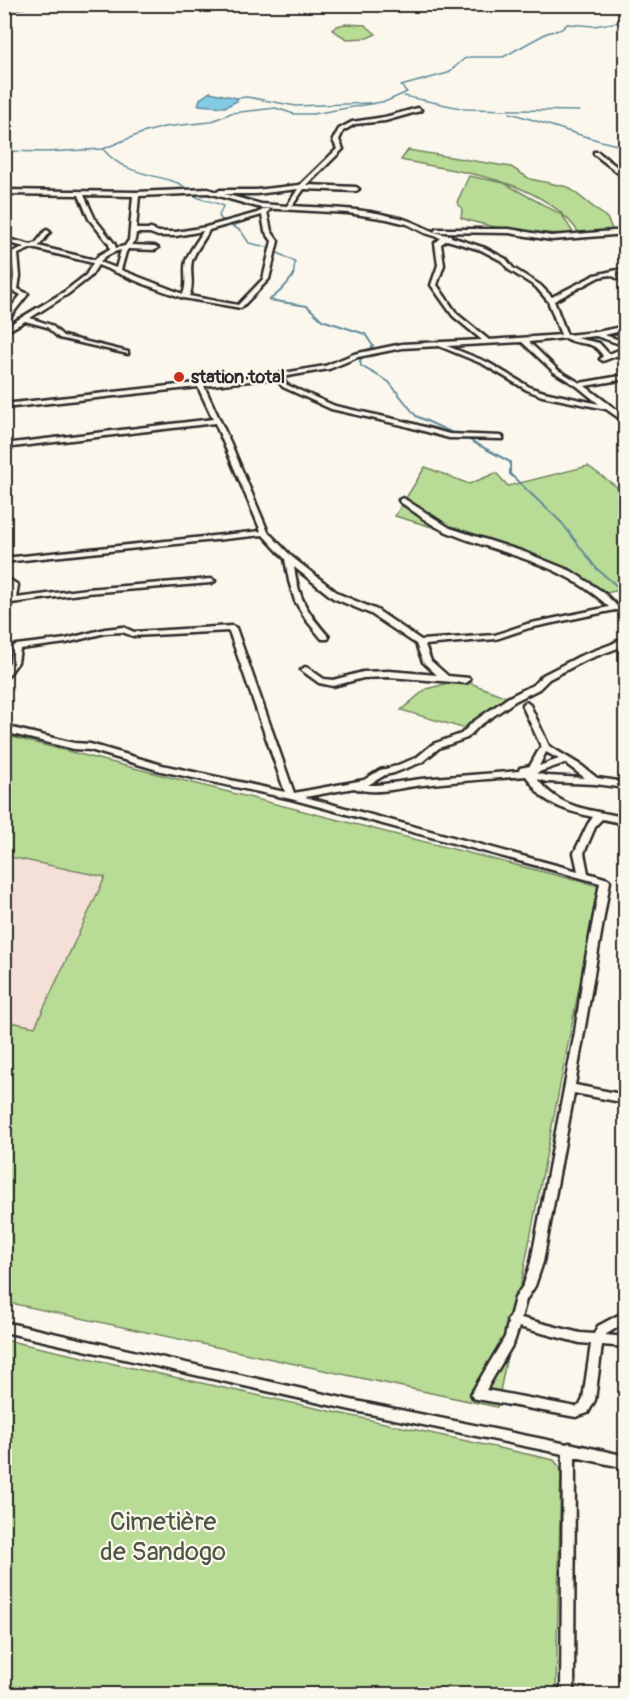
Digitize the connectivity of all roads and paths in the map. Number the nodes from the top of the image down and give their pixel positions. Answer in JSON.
{"nodes":[{"id":1,"x":34,"y":4,"type":"edge"},
{"id":2,"x":4,"y":8,"type":"edge"},
{"id":3,"x":418,"y":110,"type":"dead end"},
{"id":4,"x":596,"y":153,"type":"dead end"},
{"id":5,"x":624,"y":175,"type":"edge"},
{"id":6,"x":302,"y":187,"type":"junction"},
{"id":7,"x":356,"y":189,"type":"dead end"},
{"id":8,"x":208,"y":191,"type":"junction"},
{"id":9,"x":4,"y":192,"type":"edge"},
{"id":10,"x":81,"y":194,"type":"junction"},
{"id":11,"x":136,"y":194,"type":"junction"},
{"id":12,"x":288,"y":208,"type":"junction"},
{"id":13,"x":267,"y":209,"type":"junction"},
{"id":14,"x":207,"y":229,"type":"junction"},
{"id":15,"x":422,"y":230,"type":"junction"},
{"id":16,"x":134,"y":231,"type":"junction"},
{"id":17,"x":47,"y":232,"type":"dead end"},
{"id":18,"x":458,"y":232,"type":"junction"},
{"id":19,"x":626,"y":232,"type":"edge"},
{"id":20,"x":446,"y":238,"type":"junction"},
{"id":21,"x":4,"y":240,"type":"edge"},
{"id":22,"x":30,"y":246,"type":"junction"},
{"id":23,"x":128,"y":247,"type":"junction"},
{"id":24,"x":155,"y":248,"type":"dead end"},
{"id":25,"x":113,"y":250,"type":"junction"},
{"id":26,"x":15,"y":252,"type":"junction"},
{"id":27,"x":4,"y":257,"type":"edge"},
{"id":28,"x":96,"y":262,"type":"junction"},
{"id":29,"x":626,"y":270,"type":"edge"},
{"id":30,"x":118,"y":272,"type":"junction"},
{"id":31,"x":610,"y":273,"type":"junction"},
{"id":32,"x":626,"y":280,"type":"edge"},
{"id":33,"x":185,"y":297,"type":"junction"},
{"id":34,"x":551,"y":300,"type":"junction"},
{"id":35,"x":21,"y":319,"type":"junction"},
{"id":36,"x":5,"y":320,"type":"edge"},
{"id":37,"x":626,"y":328,"type":"edge"},
{"id":38,"x":4,"y":331,"type":"edge"},
{"id":39,"x":597,"y":334,"type":"junction"},
{"id":40,"x":564,"y":335,"type":"junction"},
{"id":41,"x":548,"y":337,"type":"junction"},
{"id":42,"x":524,"y":340,"type":"junction"},
{"id":43,"x":488,"y":342,"type":"junction"},
{"id":44,"x":593,"y":342,"type":"junction"},
{"id":45,"x":437,"y":344,"type":"junction"},
{"id":46,"x":623,"y":344,"type":"edge"},
{"id":47,"x":626,"y":349,"type":"edge"},
{"id":48,"x":126,"y":353,"type":"dead end"},
{"id":49,"x":278,"y":376,"type":"junction"},
{"id":50,"x":626,"y":377,"type":"edge"},
{"id":51,"x":579,"y":385,"type":"junction"},
{"id":52,"x":200,"y":386,"type":"junction"},
{"id":53,"x":4,"y":406,"type":"edge"},
{"id":54,"x":610,"y":408,"type":"junction"},
{"id":55,"x":625,"y":420,"type":"edge"},
{"id":56,"x":216,"y":421,"type":"junction"},
{"id":57,"x":501,"y":438,"type":"dead end"},
{"id":58,"x":4,"y":446,"type":"edge"},
{"id":59,"x":403,"y":500,"type":"dead end"},
{"id":60,"x":265,"y":533,"type":"junction"},
{"id":61,"x":288,"y":559,"type":"junction"},
{"id":62,"x":4,"y":560,"type":"edge"},
{"id":63,"x":4,"y":578,"type":"edge"},
{"id":64,"x":211,"y":582,"type":"dead end"},
{"id":65,"x":8,"y":601,"type":"edge"},
{"id":66,"x":615,"y":608,"type":"junction"},
{"id":67,"x":626,"y":609,"type":"edge"},
{"id":68,"x":325,"y":637,"type":"dead end"},
{"id":69,"x":626,"y":638,"type":"edge"},
{"id":70,"x":420,"y":643,"type":"junction"},
{"id":71,"x":305,"y":670,"type":"dead end"},
{"id":72,"x":4,"y":675,"type":"edge"},
{"id":73,"x":445,"y":678,"type":"junction"},
{"id":74,"x":466,"y":680,"type":"dead end"},
{"id":75,"x":526,"y":705,"type":"dead end"},
{"id":76,"x":4,"y":729,"type":"edge"},
{"id":77,"x":545,"y":746,"type":"junction"},
{"id":78,"x":566,"y":760,"type":"junction"},
{"id":79,"x":530,"y":772,"type":"junction"},
{"id":80,"x":595,"y":781,"type":"junction"},
{"id":81,"x":352,"y":786,"type":"junction"},
{"id":82,"x":626,"y":786,"type":"edge"},
{"id":83,"x":291,"y":796,"type":"junction"},
{"id":84,"x":626,"y":803,"type":"edge"},
{"id":85,"x":599,"y":816,"type":"junction"},
{"id":86,"x":624,"y":821,"type":"edge"},
{"id":87,"x":584,"y":876,"type":"junction"},
{"id":88,"x":569,"y":1088,"type":"junction"},
{"id":89,"x":626,"y":1098,"type":"edge"},
{"id":90,"x":626,"y":1316,"type":"edge"},
{"id":91,"x":513,"y":1321,"type":"junction"},
{"id":92,"x":4,"y":1327,"type":"edge"},
{"id":93,"x":597,"y":1341,"type":"junction"},
{"id":94,"x":626,"y":1342,"type":"edge"},
{"id":95,"x":569,"y":1449,"type":"junction"},
{"id":96,"x":626,"y":1462,"type":"edge"},
{"id":97,"x":568,"y":1695,"type":"edge"}],
"edges":[{"from":1,"to":2,"type":"street"},
{"from":3,"to":6,"type":"street"},
{"from":4,"to":5,"type":"street"},
{"from":6,"to":7,"type":"street"},
{"from":6,"to":8,"type":"street"},
{"from":6,"to":12,"type":"street"},
{"from":8,"to":11,"type":"street"},
{"from":8,"to":13,"type":"street"},
{"from":9,"to":10,"type":"street"},
{"from":10,"to":11,"type":"street"},
{"from":10,"to":25,"type":"street"},
{"from":11,"to":16,"type":"street"},
{"from":12,"to":13,"type":"street"},
{"from":12,"to":15,"type":"street"},
{"from":13,"to":14,"type":"street"},
{"from":13,"to":33,"type":"street"},
{"from":14,"to":16,"type":"street"},
{"from":14,"to":33,"type":"street"},
{"from":15,"to":18,"type":"street"},
{"from":15,"to":20,"type":"street"},
{"from":16,"to":23,"type":"street"},
{"from":17,"to":22,"type":"street"},
{"from":18,"to":19,"type":"street"},
{"from":18,"to":20,"type":"street"},
{"from":20,"to":34,"type":"street"},
{"from":20,"to":43,"type":"street"},
{"from":21,"to":22,"type":"street"},
{"from":22,"to":26,"type":"street"},
{"from":22,"to":28,"type":"street"},
{"from":23,"to":24,"type":"street"},
{"from":23,"to":25,"type":"street"},
{"from":23,"to":30,"type":"street"},
{"from":25,"to":28,"type":"street"},
{"from":26,"to":27,"type":"street"},
{"from":26,"to":36,"type":"street"},
{"from":28,"to":30,"type":"street"},
{"from":28,"to":35,"type":"street"},
{"from":29,"to":31,"type":"street"},
{"from":30,"to":33,"type":"street"},
{"from":31,"to":32,"type":"street"},
{"from":31,"to":34,"type":"street"},
{"from":34,"to":40,"type":"street"},
{"from":35,"to":36,"type":"street"},
{"from":35,"to":38,"type":"street"},
{"from":35,"to":48,"type":"street"},
{"from":37,"to":39,"type":"street"},
{"from":39,"to":40,"type":"street"},
{"from":39,"to":46,"type":"street"},
{"from":40,"to":41,"type":"street"},
{"from":41,"to":42,"type":"street"},
{"from":41,"to":44,"type":"street"},
{"from":42,"to":43,"type":"street"},
{"from":42,"to":51,"type":"street"},
{"from":43,"to":45,"type":"street"},
{"from":44,"to":46,"type":"street"},
{"from":44,"to":47,"type":"street"},
{"from":45,"to":49,"type":"street"},
{"from":45,"to":54,"type":"street"},
{"from":49,"to":52,"type":"street"},
{"from":49,"to":57,"type":"street"},
{"from":50,"to":51,"type":"street"},
{"from":51,"to":54,"type":"street"},
{"from":52,"to":53,"type":"street"},
{"from":52,"to":56,"type":"street"},
{"from":54,"to":55,"type":"street"},
{"from":56,"to":58,"type":"street"},
{"from":56,"to":60,"type":"street"},
{"from":59,"to":66,"type":"street"},
{"from":60,"to":61,"type":"street"},
{"from":60,"to":62,"type":"street"},
{"from":61,"to":68,"type":"street"},
{"from":61,"to":70,"type":"street"},
{"from":63,"to":65,"type":"street"},
{"from":64,"to":65,"type":"street"},
{"from":66,"to":67,"type":"street"},
{"from":66,"to":70,"type":"street"},
{"from":69,"to":81,"type":"street"},
{"from":70,"to":73,"type":"street"},
{"from":71,"to":73,"type":"street"},
{"from":72,"to":83,"type":"street"},
{"from":73,"to":74,"type":"street"},
{"from":75,"to":77,"type":"street"},
{"from":76,"to":83,"type":"street"},
{"from":77,"to":78,"type":"street"},
{"from":77,"to":79,"type":"street"},
{"from":78,"to":79,"type":"street"},
{"from":78,"to":80,"type":"street"},
{"from":79,"to":80,"type":"street"},
{"from":79,"to":81,"type":"street"},
{"from":79,"to":85,"type":"street"},
{"from":80,"to":82,"type":"street"},
{"from":81,"to":83,"type":"street"},
{"from":83,"to":87,"type":"street"},
{"from":84,"to":86,"type":"street"},
{"from":85,"to":86,"type":"street"},
{"from":85,"to":87,"type":"street"},
{"from":87,"to":88,"type":"street"},
{"from":88,"to":89,"type":"street"},
{"from":88,"to":91,"type":"street"},
{"from":90,"to":93,"type":"street"},
{"from":91,"to":93,"type":"street"},
{"from":91,"to":93,"type":"street"},
{"from":92,"to":95,"type":"street"},
{"from":93,"to":94,"type":"street"},
{"from":95,"to":96,"type":"street"},
{"from":95,"to":97,"type":"street"}]}
